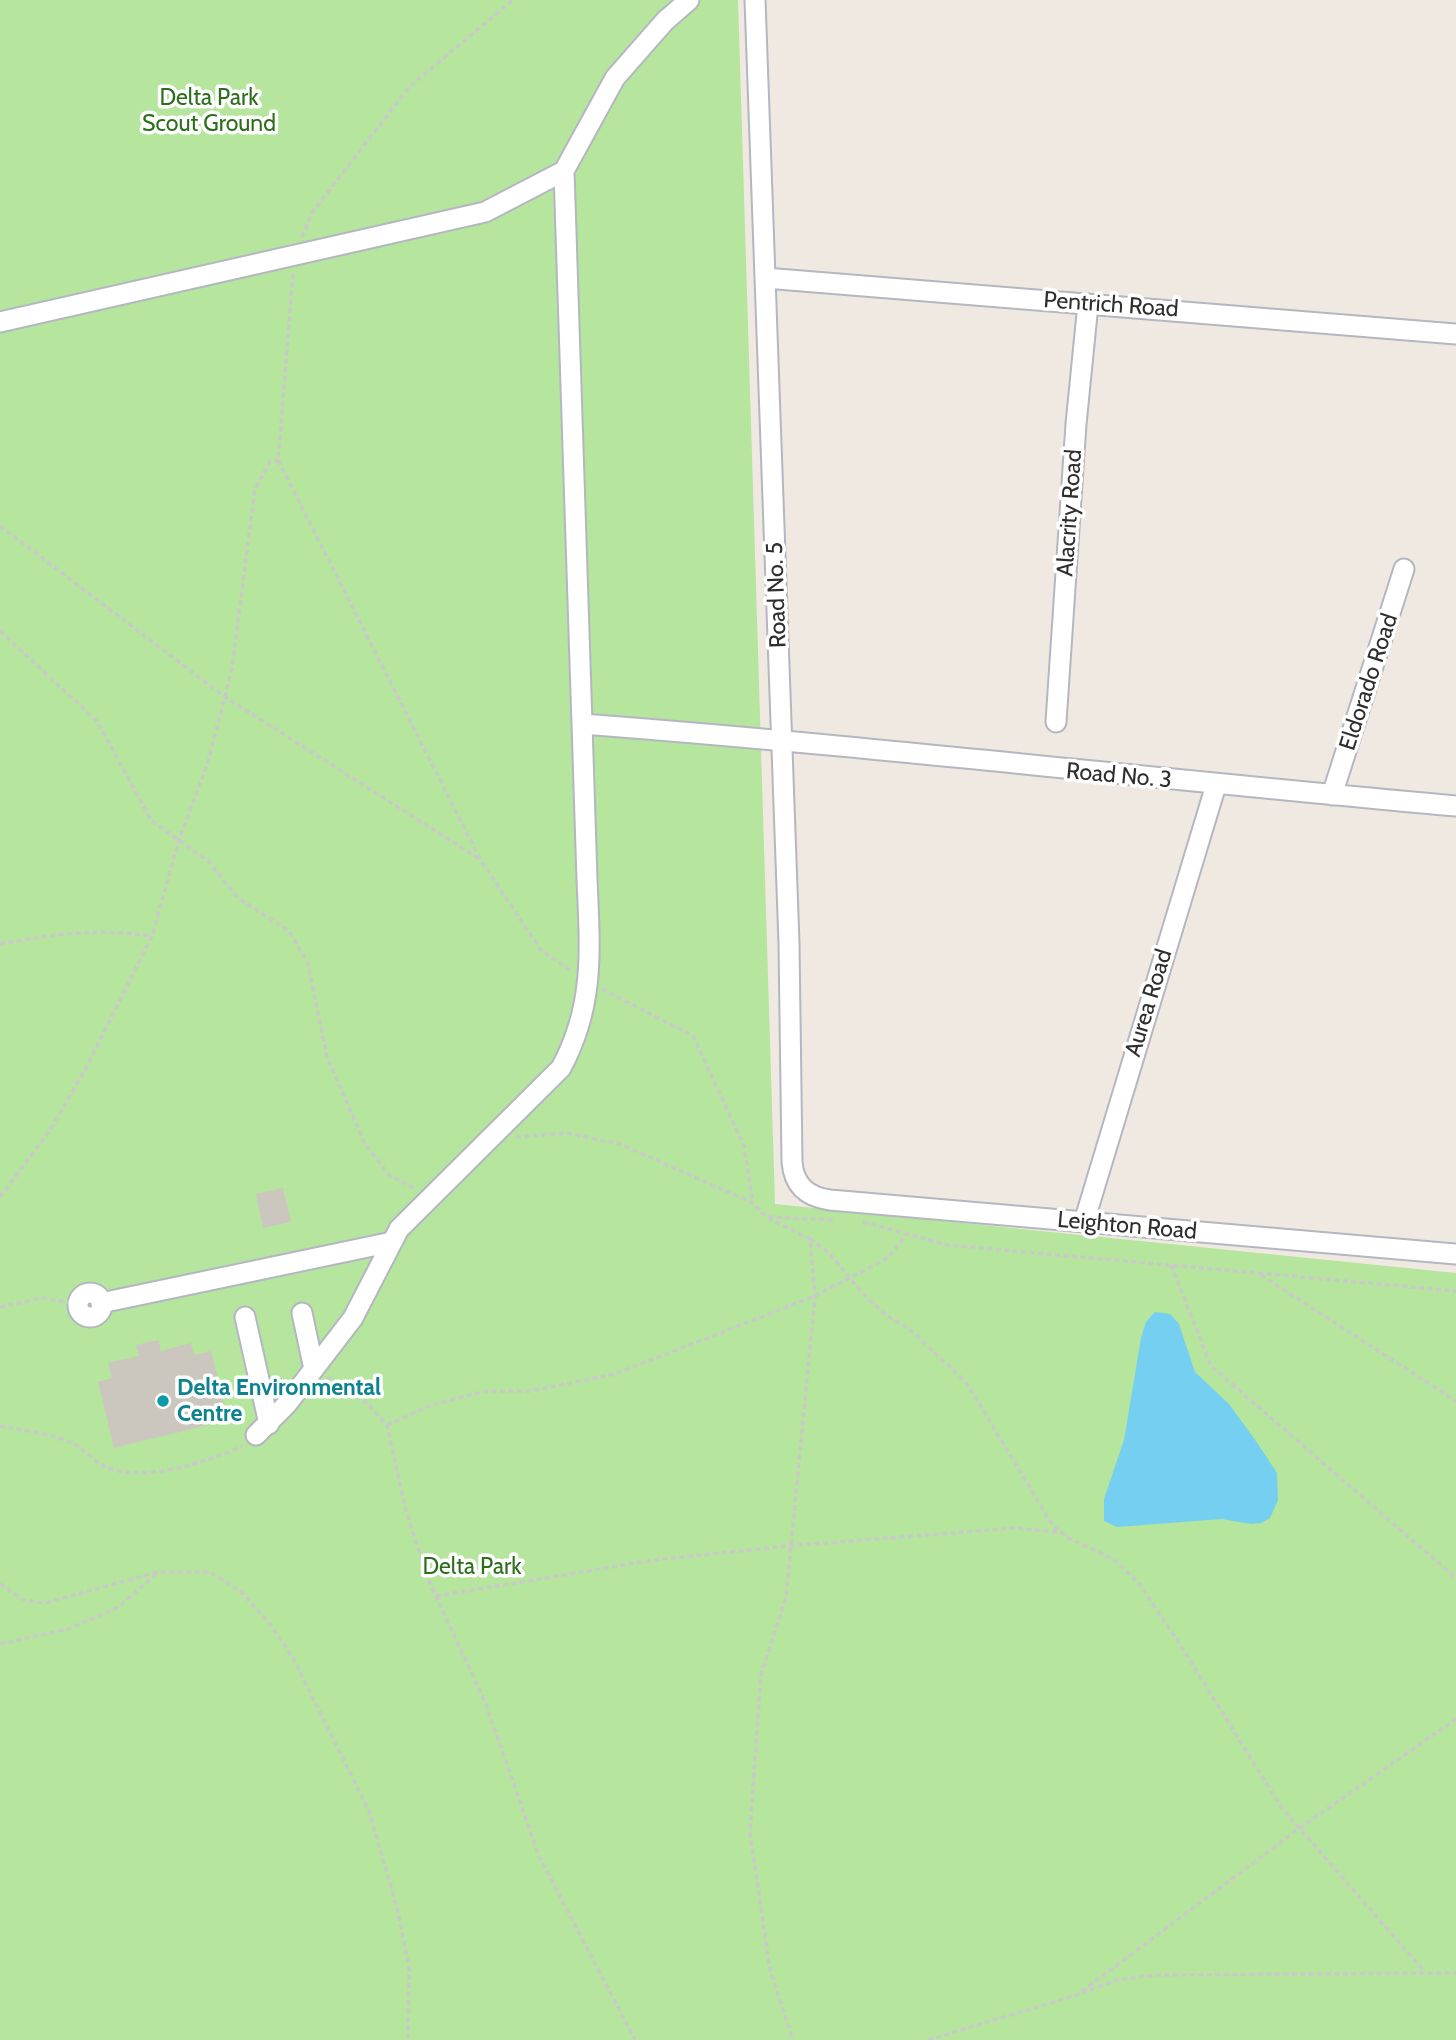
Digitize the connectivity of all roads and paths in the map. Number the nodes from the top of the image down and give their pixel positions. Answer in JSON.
{"nodes":[{"id":1,"x":513,"y":0,"type":"edge"},
{"id":2,"x":689,"y":0,"type":"edge"},
{"id":3,"x":755,"y":0,"type":"edge"},
{"id":4,"x":564,"y":171,"type":"junction"},
{"id":5,"x":294,"y":255,"type":"junction"},
{"id":6,"x":765,"y":278,"type":"junction"},
{"id":7,"x":1088,"y":304,"type":"junction"},
{"id":8,"x":0,"y":322,"type":"edge"},
{"id":9,"x":1456,"y":334,"type":"edge"},
{"id":10,"x":278,"y":460,"type":"junction"},
{"id":11,"x":0,"y":526,"type":"edge"},
{"id":12,"x":1404,"y":569,"type":"dead end"},
{"id":13,"x":0,"y":631,"type":"edge"},
{"id":14,"x":225,"y":697,"type":"junction"},
{"id":15,"x":1056,"y":722,"type":"dead end"},
{"id":16,"x":582,"y":724,"type":"junction"},
{"id":17,"x":782,"y":740,"type":"junction"},
{"id":18,"x":1216,"y":785,"type":"junction"},
{"id":19,"x":1332,"y":795,"type":"junction"},
{"id":20,"x":1456,"y":806,"type":"edge"},
{"id":21,"x":179,"y":840,"type":"junction"},
{"id":22,"x":480,"y":859,"type":"junction"},
{"id":23,"x":152,"y":936,"type":"junction"},
{"id":24,"x":0,"y":944,"type":"edge"},
{"id":25,"x":588,"y":983,"type":"junction"},
{"id":26,"x":801,"y":1188,"type":"joint"},
{"id":27,"x":0,"y":1197,"type":"edge"},
{"id":28,"x":433,"y":1198,"type":"junction"},
{"id":29,"x":753,"y":1203,"type":"dead end"},
{"id":30,"x":766,"y":1217,"type":"dead end"},
{"id":31,"x":1084,"y":1222,"type":"junction"},
{"id":32,"x":906,"y":1234,"type":"dead end"},
{"id":33,"x":810,"y":1239,"type":"junction"},
{"id":34,"x":392,"y":1242,"type":"junction"},
{"id":35,"x":1456,"y":1254,"type":"edge"},
{"id":36,"x":1171,"y":1265,"type":"dead end"},
{"id":37,"x":1258,"y":1273,"type":"dead end"},
{"id":38,"x":848,"y":1278,"type":"junction"},
{"id":39,"x":815,"y":1296,"type":"junction"},
{"id":40,"x":78,"y":1304,"type":"joint"},
{"id":41,"x":0,"y":1307,"type":"edge"},
{"id":42,"x":302,"y":1313,"type":"dead end"},
{"id":43,"x":245,"y":1317,"type":"dead end"},
{"id":44,"x":314,"y":1369,"type":"junction"},
{"id":45,"x":1456,"y":1401,"type":"edge"},
{"id":46,"x":387,"y":1425,"type":"junction"},
{"id":47,"x":0,"y":1426,"type":"edge"},
{"id":48,"x":262,"y":1429,"type":"junction"},
{"id":49,"x":1063,"y":1533,"type":"junction"},
{"id":50,"x":788,"y":1546,"type":"junction"},
{"id":51,"x":158,"y":1572,"type":"junction"},
{"id":52,"x":1456,"y":1578,"type":"edge"},
{"id":53,"x":0,"y":1584,"type":"edge"},
{"id":54,"x":436,"y":1596,"type":"junction"},
{"id":55,"x":0,"y":1644,"type":"edge"},
{"id":56,"x":1456,"y":1719,"type":"edge"},
{"id":57,"x":1297,"y":1829,"type":"junction"},
{"id":58,"x":1424,"y":1971,"type":"junction"},
{"id":59,"x":1456,"y":1973,"type":"edge"},
{"id":60,"x":1077,"y":1995,"type":"junction"},
{"id":61,"x":408,"y":2040,"type":"edge"},
{"id":62,"x":635,"y":2040,"type":"edge"},
{"id":63,"x":793,"y":2040,"type":"edge"},
{"id":64,"x":928,"y":2040,"type":"edge"}],
"edges":[{"from":1,"to":5,"type":"path"},
{"from":2,"to":4,"type":"street"},
{"from":3,"to":6,"type":"street","name":"Road No. 5"},
{"from":4,"to":5,"type":"street"},
{"from":4,"to":16,"type":"street"},
{"from":5,"to":8,"type":"street"},
{"from":5,"to":10,"type":"path"},
{"from":6,"to":7,"type":"street","name":"Pentrich Road"},
{"from":6,"to":17,"type":"street","name":"Road No. 5"},
{"from":7,"to":9,"type":"street","name":"Pentrich Road"},
{"from":7,"to":15,"type":"street","name":"Alacrity Road"},
{"from":10,"to":14,"type":"path"},
{"from":10,"to":22,"type":"path"},
{"from":11,"to":14,"type":"path"},
{"from":12,"to":19,"type":"street","name":"Eldorado Road"},
{"from":13,"to":21,"type":"path"},
{"from":14,"to":21,"type":"path"},
{"from":14,"to":22,"type":"path"},
{"from":16,"to":17,"type":"street","name":"Road No. 3"},
{"from":16,"to":25,"type":"street"},
{"from":17,"to":18,"type":"street","name":"Road No. 3"},
{"from":17,"to":26,"type":"street","name":"Road No. 5"},
{"from":18,"to":19,"type":"street","name":"Road No. 3"},
{"from":18,"to":31,"type":"street","name":"Aurea Road"},
{"from":19,"to":20,"type":"street","name":"Road No. 3"},
{"from":21,"to":23,"type":"path"},
{"from":21,"to":28,"type":"path"},
{"from":22,"to":25,"type":"path"},
{"from":23,"to":24,"type":"path"},
{"from":23,"to":27,"type":"path"},
{"from":25,"to":28,"type":"street"},
{"from":25,"to":29,"type":"path"},
{"from":26,"to":31,"type":"street","name":"Leighton Road"},
{"from":28,"to":34,"type":"street"},
{"from":30,"to":33,"type":"path"},
{"from":31,"to":35,"type":"street","name":"Leighton Road"},
{"from":32,"to":38,"type":"path"},
{"from":33,"to":38,"type":"path"},
{"from":33,"to":39,"type":"path"},
{"from":34,"to":40,"type":"street"},
{"from":34,"to":44,"type":"street"},
{"from":36,"to":52,"type":"path"},
{"from":37,"to":45,"type":"path"},
{"from":38,"to":39,"type":"path"},
{"from":38,"to":49,"type":"path"},
{"from":39,"to":46,"type":"path"},
{"from":39,"to":50,"type":"path"},
{"from":40,"to":41,"type":"path"},
{"from":42,"to":44,"type":"street"},
{"from":43,"to":48,"type":"street"},
{"from":44,"to":46,"type":"path"},
{"from":44,"to":48,"type":"street"},
{"from":46,"to":54,"type":"path"},
{"from":47,"to":48,"type":"path"},
{"from":49,"to":50,"type":"path"},
{"from":49,"to":57,"type":"path"},
{"from":50,"to":54,"type":"path"},
{"from":50,"to":63,"type":"path"},
{"from":51,"to":53,"type":"path"},
{"from":51,"to":55,"type":"path"},
{"from":51,"to":61,"type":"path"},
{"from":54,"to":62,"type":"path"},
{"from":56,"to":57,"type":"path"},
{"from":57,"to":58,"type":"path"},
{"from":57,"to":60,"type":"path"},
{"from":58,"to":59,"type":"path"},
{"from":58,"to":60,"type":"path"},
{"from":60,"to":64,"type":"path"}]}
